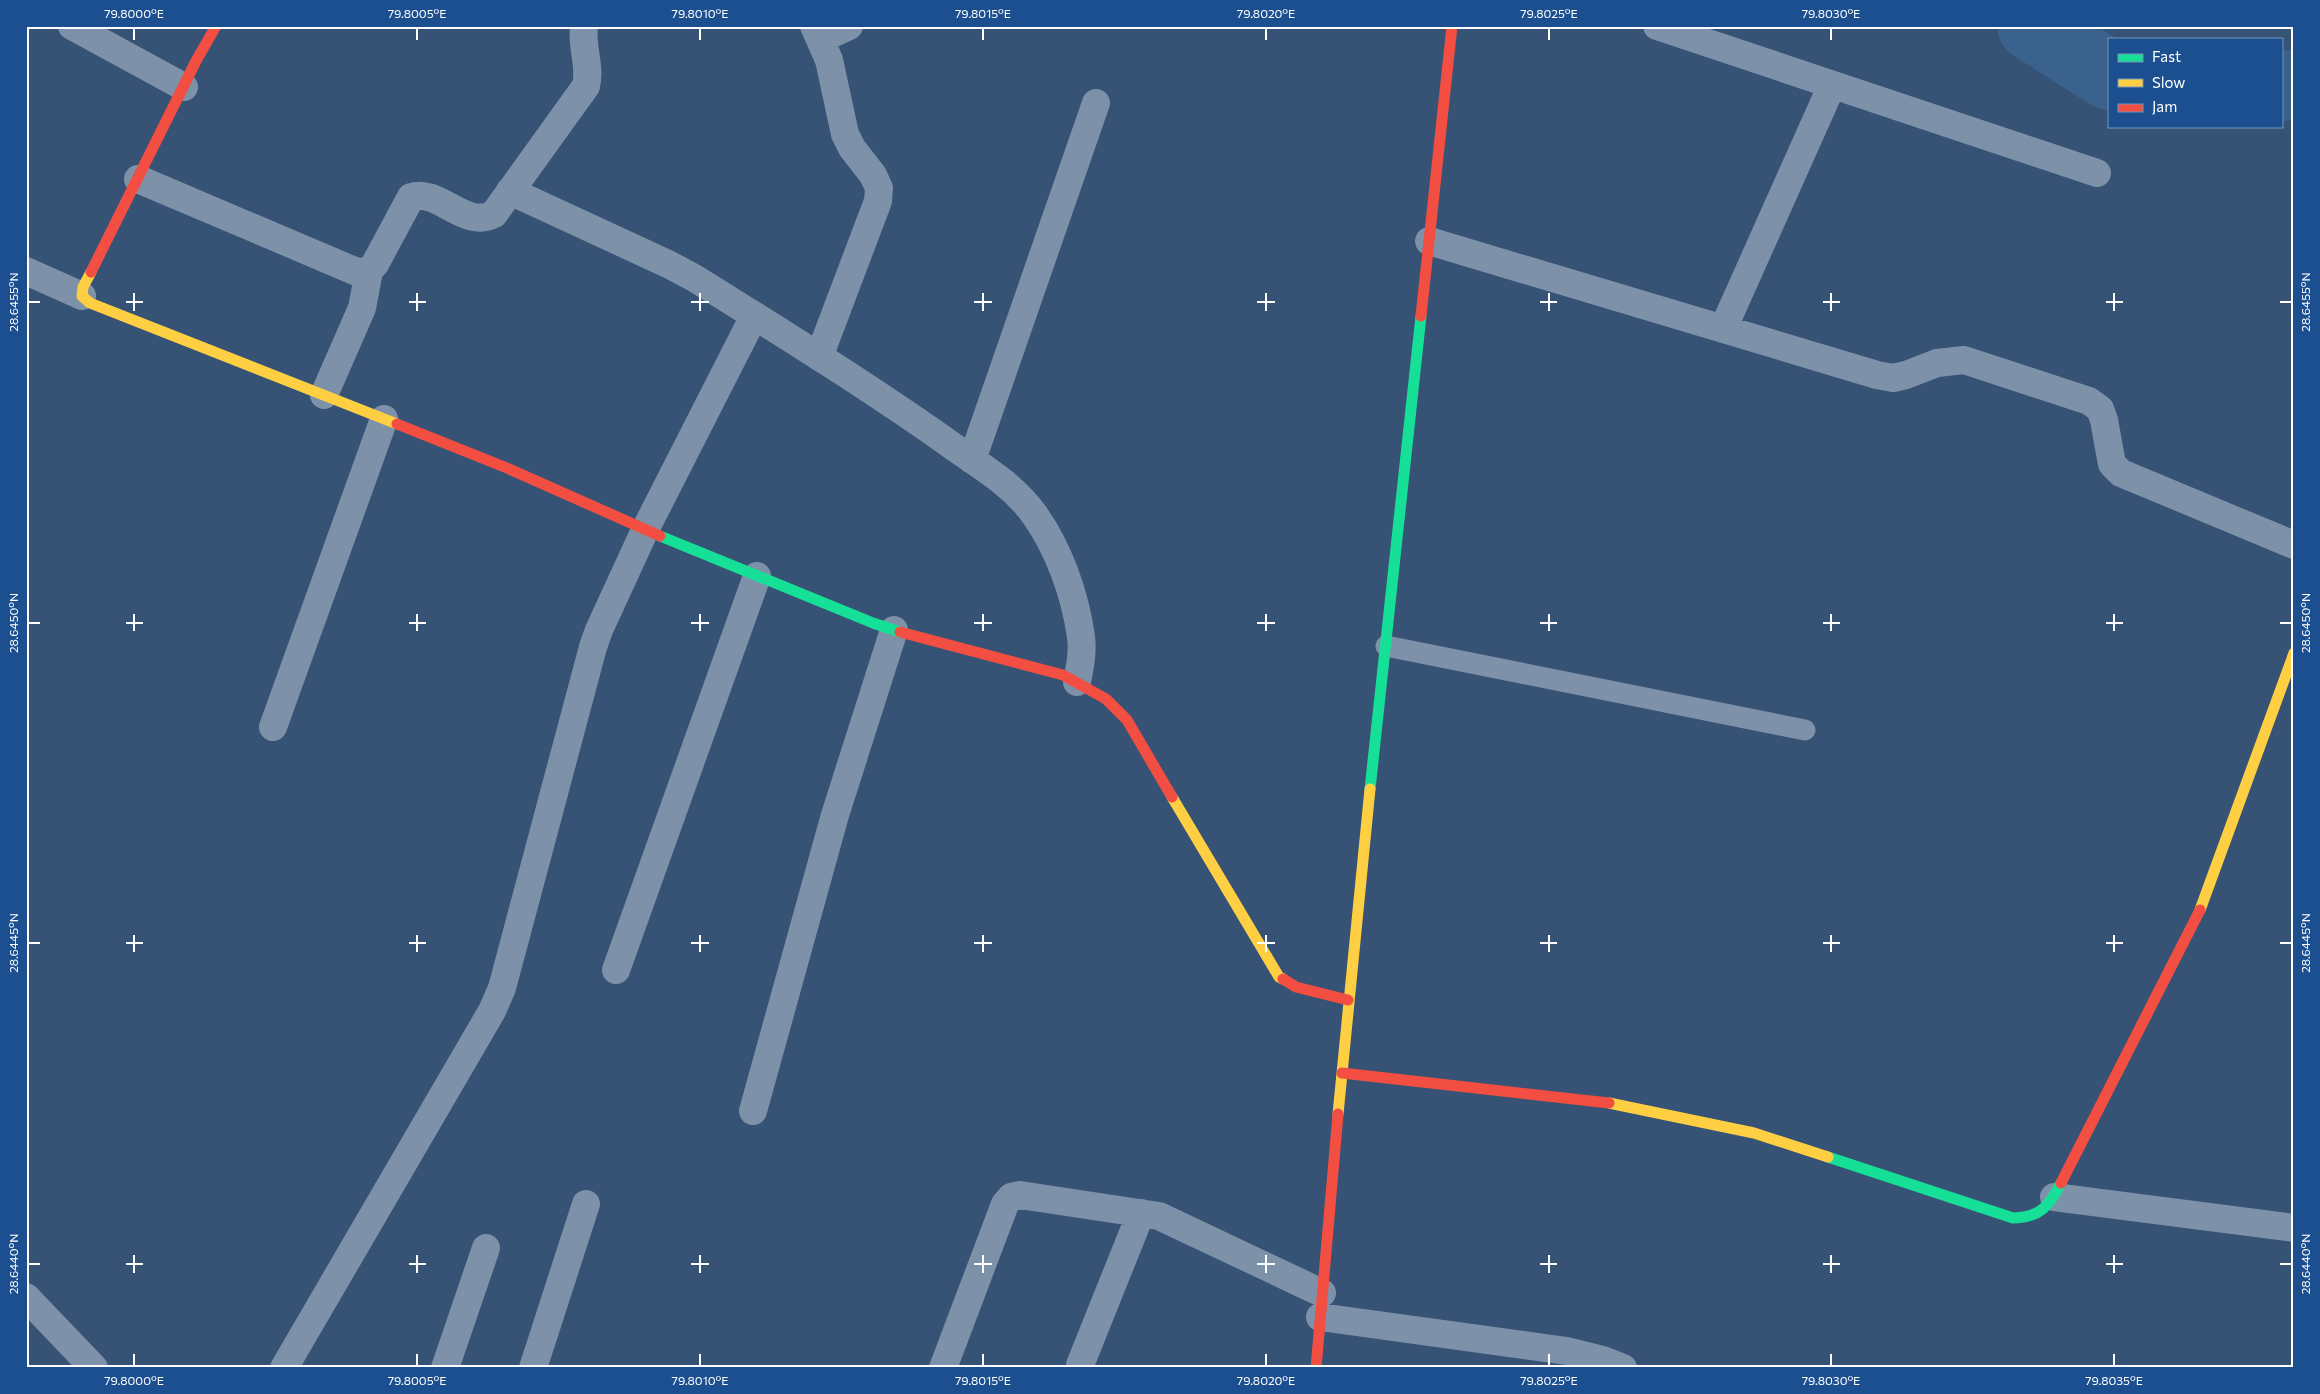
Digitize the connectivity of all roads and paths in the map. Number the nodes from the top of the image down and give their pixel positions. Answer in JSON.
{"nodes":[{"id":1,"x":72,"y":26,"type":"edge"},
{"id":2,"x":216,"y":26,"type":"edge"},
{"id":3,"x":849,"y":26,"type":"edge"},
{"id":4,"x":1452,"y":26,"type":"edge"},
{"id":5,"x":1657,"y":26,"type":"edge"},
{"id":6,"x":580,"y":28,"type":"edge"},
{"id":7,"x":817,"y":32,"type":"edge"},
{"id":8,"x":1832,"y":85,"type":"junction"},
{"id":9,"x":184,"y":87,"type":"junction"},
{"id":10,"x":1096,"y":103,"type":"dead end"},
{"id":11,"x":2097,"y":173,"type":"dead end"},
{"id":12,"x":138,"y":179,"type":"junction"},
{"id":13,"x":510,"y":191,"type":"junction"},
{"id":14,"x":1429,"y":240,"type":"junction"},
{"id":15,"x":26,"y":270,"type":"edge"},
{"id":16,"x":369,"y":271,"type":"junction"},
{"id":17,"x":82,"y":296,"type":"junction"},
{"id":18,"x":754,"y":316,"type":"junction"},
{"id":19,"x":1723,"y":329,"type":"junction"},
{"id":20,"x":819,"y":357,"type":"junction"},
{"id":21,"x":324,"y":395,"type":"junction"},
{"id":22,"x":384,"y":419,"type":"junction"},
{"id":23,"x":972,"y":460,"type":"junction"},
{"id":24,"x":645,"y":530,"type":"junction"},
{"id":25,"x":2294,"y":545,"type":"edge"},
{"id":26,"x":757,"y":576,"type":"junction"},
{"id":27,"x":894,"y":630,"type":"junction"},
{"id":28,"x":1386,"y":646,"type":"junction"},
{"id":29,"x":2294,"y":653,"type":"edge"},
{"id":30,"x":1077,"y":682,"type":"junction"},
{"id":31,"x":273,"y":727,"type":"dead end"},
{"id":32,"x":1805,"y":730,"type":"dead end"},
{"id":33,"x":616,"y":970,"type":"dead end"},
{"id":34,"x":1348,"y":1000,"type":"junction"},
{"id":35,"x":1342,"y":1074,"type":"junction"},
{"id":36,"x":753,"y":1111,"type":"dead end"},
{"id":37,"x":2054,"y":1197,"type":"junction"},
{"id":38,"x":586,"y":1204,"type":"dead end"},
{"id":39,"x":1141,"y":1213,"type":"junction"},
{"id":40,"x":2294,"y":1228,"type":"edge"},
{"id":41,"x":486,"y":1248,"type":"dead end"},
{"id":42,"x":26,"y":1297,"type":"edge"},
{"id":43,"x":1321,"y":1305,"type":"junction"},
{"id":44,"x":1080,"y":1365,"type":"dead end"},
{"id":45,"x":94,"y":1368,"type":"edge"},
{"id":46,"x":284,"y":1368,"type":"edge"},
{"id":47,"x":445,"y":1368,"type":"edge"},
{"id":48,"x":533,"y":1368,"type":"edge"},
{"id":49,"x":943,"y":1368,"type":"edge"},
{"id":50,"x":1316,"y":1368,"type":"edge"},
{"id":51,"x":1623,"y":1368,"type":"edge"}],
"edges":[{"from":1,"to":9,"type":"street"},
{"from":2,"to":9,"type":"street"},
{"from":3,"to":7,"type":"street"},
{"from":4,"to":14,"type":"street"},
{"from":5,"to":8,"type":"street"},
{"from":6,"to":13,"type":"street"},
{"from":7,"to":20,"type":"street"},
{"from":8,"to":11,"type":"street"},
{"from":8,"to":19,"type":"street"},
{"from":9,"to":12,"type":"street"},
{"from":10,"to":23,"type":"street"},
{"from":12,"to":16,"type":"street"},
{"from":12,"to":17,"type":"street"},
{"from":13,"to":16,"type":"street"},
{"from":13,"to":18,"type":"street"},
{"from":14,"to":19,"type":"street"},
{"from":14,"to":28,"type":"street"},
{"from":15,"to":17,"type":"street"},
{"from":16,"to":21,"type":"street"},
{"from":17,"to":21,"type":"street"},
{"from":18,"to":20,"type":"street"},
{"from":18,"to":24,"type":"street"},
{"from":19,"to":25,"type":"street"},
{"from":20,"to":23,"type":"street"},
{"from":21,"to":22,"type":"street"},
{"from":22,"to":24,"type":"street"},
{"from":22,"to":31,"type":"street"},
{"from":23,"to":30,"type":"street"},
{"from":24,"to":26,"type":"street"},
{"from":24,"to":46,"type":"street"},
{"from":26,"to":27,"type":"street"},
{"from":26,"to":33,"type":"street"},
{"from":27,"to":30,"type":"street"},
{"from":27,"to":36,"type":"street"},
{"from":28,"to":32,"type":"lane"},
{"from":28,"to":34,"type":"street"},
{"from":29,"to":37,"type":"street"},
{"from":30,"to":34,"type":"street"},
{"from":34,"to":35,"type":"street"},
{"from":35,"to":37,"type":"street"},
{"from":35,"to":43,"type":"street"},
{"from":37,"to":40,"type":"street"},
{"from":38,"to":48,"type":"street"},
{"from":39,"to":43,"type":"street"},
{"from":39,"to":44,"type":"street"},
{"from":39,"to":49,"type":"street"},
{"from":41,"to":47,"type":"street"},
{"from":42,"to":45,"type":"street"},
{"from":43,"to":50,"type":"street"},
{"from":43,"to":51,"type":"street"}]}
